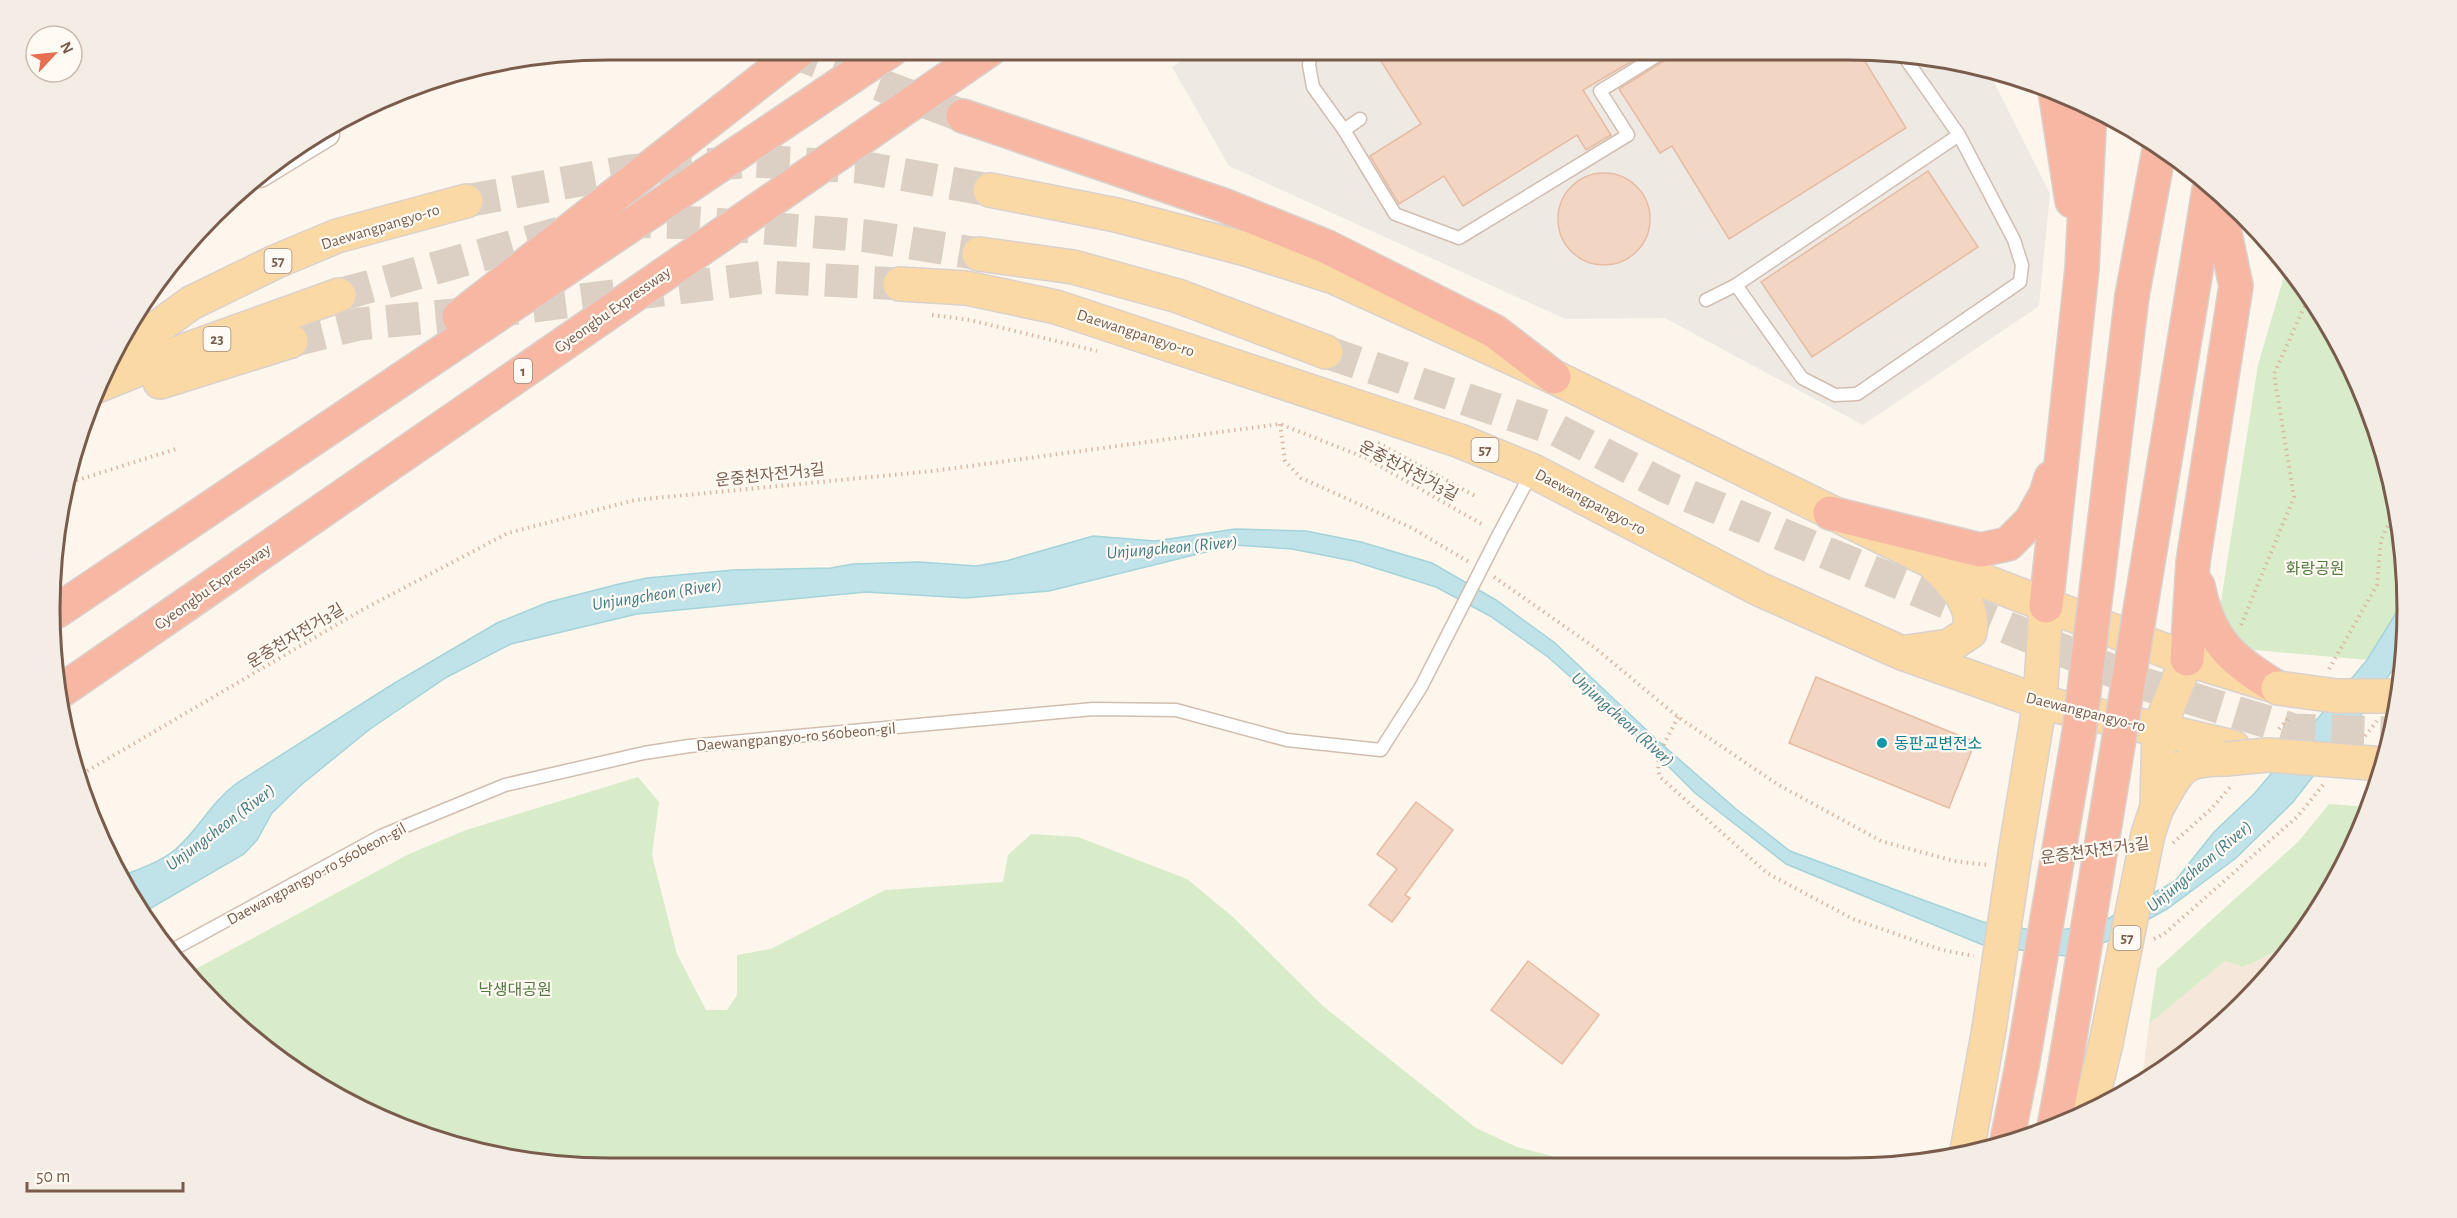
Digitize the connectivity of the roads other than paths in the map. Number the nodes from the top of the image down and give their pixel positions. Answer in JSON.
{"nodes":[{"id":1,"x":787,"y":60,"type":"edge"},
{"id":2,"x":876,"y":60,"type":"edge"},
{"id":3,"x":975,"y":60,"type":"edge"},
{"id":4,"x":1310,"y":60,"type":"edge"},
{"id":5,"x":1650,"y":60,"type":"edge"},
{"id":6,"x":1910,"y":64,"type":"edge"},
{"id":7,"x":2057,"y":102,"type":"edge"},
{"id":8,"x":963,"y":116,"type":"tunnel mouth"},
{"id":9,"x":2090,"y":116,"type":"edge"},
{"id":10,"x":1360,"y":118,"type":"dead end"},
{"id":11,"x":1344,"y":130,"type":"junction"},
{"id":12,"x":1959,"y":135,"type":"junction"},
{"id":13,"x":2158,"y":156,"type":"edge"},
{"id":14,"x":990,"y":190,"type":"tunnel mouth"},
{"id":15,"x":2209,"y":195,"type":"edge"},
{"id":16,"x":466,"y":201,"type":"tunnel mouth"},
{"id":17,"x":2219,"y":205,"type":"edge"},
{"id":18,"x":979,"y":254,"type":"tunnel mouth"},
{"id":19,"x":2082,"y":269,"type":"junction"},
{"id":20,"x":900,"y":284,"type":"tunnel mouth"},
{"id":21,"x":1736,"y":285,"type":"junction"},
{"id":22,"x":339,"y":295,"type":"tunnel mouth"},
{"id":23,"x":1706,"y":300,"type":"dead end"},
{"id":24,"x":291,"y":341,"type":"tunnel mouth"},
{"id":25,"x":125,"y":351,"type":"edge"},
{"id":26,"x":1326,"y":352,"type":"tunnel mouth"},
{"id":27,"x":1554,"y":377,"type":"junction"},
{"id":28,"x":110,"y":381,"type":"edge"},
{"id":29,"x":102,"y":400,"type":"edge"},
{"id":30,"x":2068,"y":422,"type":"junction"},
{"id":31,"x":1533,"y":471,"type":"junction"},
{"id":32,"x":1830,"y":513,"type":"junction"},
{"id":33,"x":157,"y":544,"type":"junction"},
{"id":34,"x":1929,"y":560,"type":"junction"},
{"id":35,"x":2193,"y":562,"type":"junction"},
{"id":36,"x":2046,"y":606,"type":"junction"},
{"id":37,"x":60,"y":609,"type":"edge"},
{"id":38,"x":1902,"y":653,"type":"junction"},
{"id":39,"x":2187,"y":658,"type":"junction"},
{"id":40,"x":66,"y":687,"type":"edge"},
{"id":41,"x":2389,"y":696,"type":"edge"},
{"id":42,"x":2287,"y":699,"type":"junction"},
{"id":43,"x":2040,"y":702,"type":"junction"},
{"id":44,"x":2159,"y":729,"type":"junction"},
{"id":45,"x":2232,"y":761,"type":"junction"},
{"id":46,"x":2375,"y":763,"type":"edge"},
{"id":47,"x":2158,"y":829,"type":"junction"},
{"id":48,"x":177,"y":948,"type":"edge"},
{"id":49,"x":2092,"y":1100,"type":"edge"},
{"id":50,"x":2056,"y":1117,"type":"edge"},
{"id":51,"x":2008,"y":1134,"type":"edge"},
{"id":52,"x":1968,"y":1144,"type":"edge"}],
"edges":[{"from":1,"to":33,"type":"highway"},
{"from":2,"to":33,"type":"highway"},
{"from":3,"to":40,"type":"highway","name":"Gyeongbu Expressway","number":"1"},
{"from":4,"to":11,"type":"lane"},
{"from":5,"to":11,"type":"lane"},
{"from":6,"to":12,"type":"lane"},
{"from":7,"to":19,"type":"highway"},
{"from":8,"to":27,"type":"highway"},
{"from":9,"to":19,"type":"highway"},
{"from":10,"to":11,"type":"lane"},
{"from":12,"to":21,"type":"lane"},
{"from":12,"to":21,"type":"lane"},
{"from":13,"to":51,"type":"highway","bridge":true},
{"from":14,"to":27,"type":"main road"},
{"from":15,"to":50,"type":"highway","bridge":true},
{"from":16,"to":25,"type":"main road","name":"Daewangpangyo-ro","number":"57"},
{"from":17,"to":35,"type":"highway"},
{"from":18,"to":26,"type":"main road"},
{"from":19,"to":30,"type":"highway"},
{"from":20,"to":31,"type":"main road","name":"Daewangpangyo-ro","number":"57"},
{"from":21,"to":23,"type":"lane"},
{"from":22,"to":28,"type":"main road","number":"23"},
{"from":24,"to":29,"type":"main road"},
{"from":27,"to":32,"type":"main road"},
{"from":30,"to":32,"type":"highway"},
{"from":30,"to":36,"type":"highway"},
{"from":31,"to":38,"type":"main road","name":"Daewangpangyo-ro","number":"57"},
{"from":31,"to":48,"type":"lane","name":"Daewangpangyo-ro 560beon-gil","bridge":true},
{"from":32,"to":34,"type":"main road"},
{"from":33,"to":37,"type":"highway"},
{"from":34,"to":36,"type":"main road"},
{"from":34,"to":38,"type":"main road"},
{"from":35,"to":39,"type":"highway"},
{"from":35,"to":42,"type":"highway"},
{"from":36,"to":39,"type":"main road"},
{"from":36,"to":43,"type":"main road"},
{"from":38,"to":43,"type":"main road","name":"Daewangpangyo-ro","number":"57"},
{"from":39,"to":42,"type":"main road"},
{"from":39,"to":44,"type":"main road","number":"57"},
{"from":41,"to":42,"type":"main road","bridge":true},
{"from":43,"to":44,"type":"main road","name":"Daewangpangyo-ro"},
{"from":43,"to":52,"type":"main road","bridge":true},
{"from":44,"to":45,"type":"main road","name":"Daewangpangyo-ro"},
{"from":44,"to":47,"type":"main road","number":"57"},
{"from":45,"to":46,"type":"main road","bridge":true},
{"from":45,"to":47,"type":"main road"},
{"from":47,"to":49,"type":"main road","number":"57","bridge":true}]}
